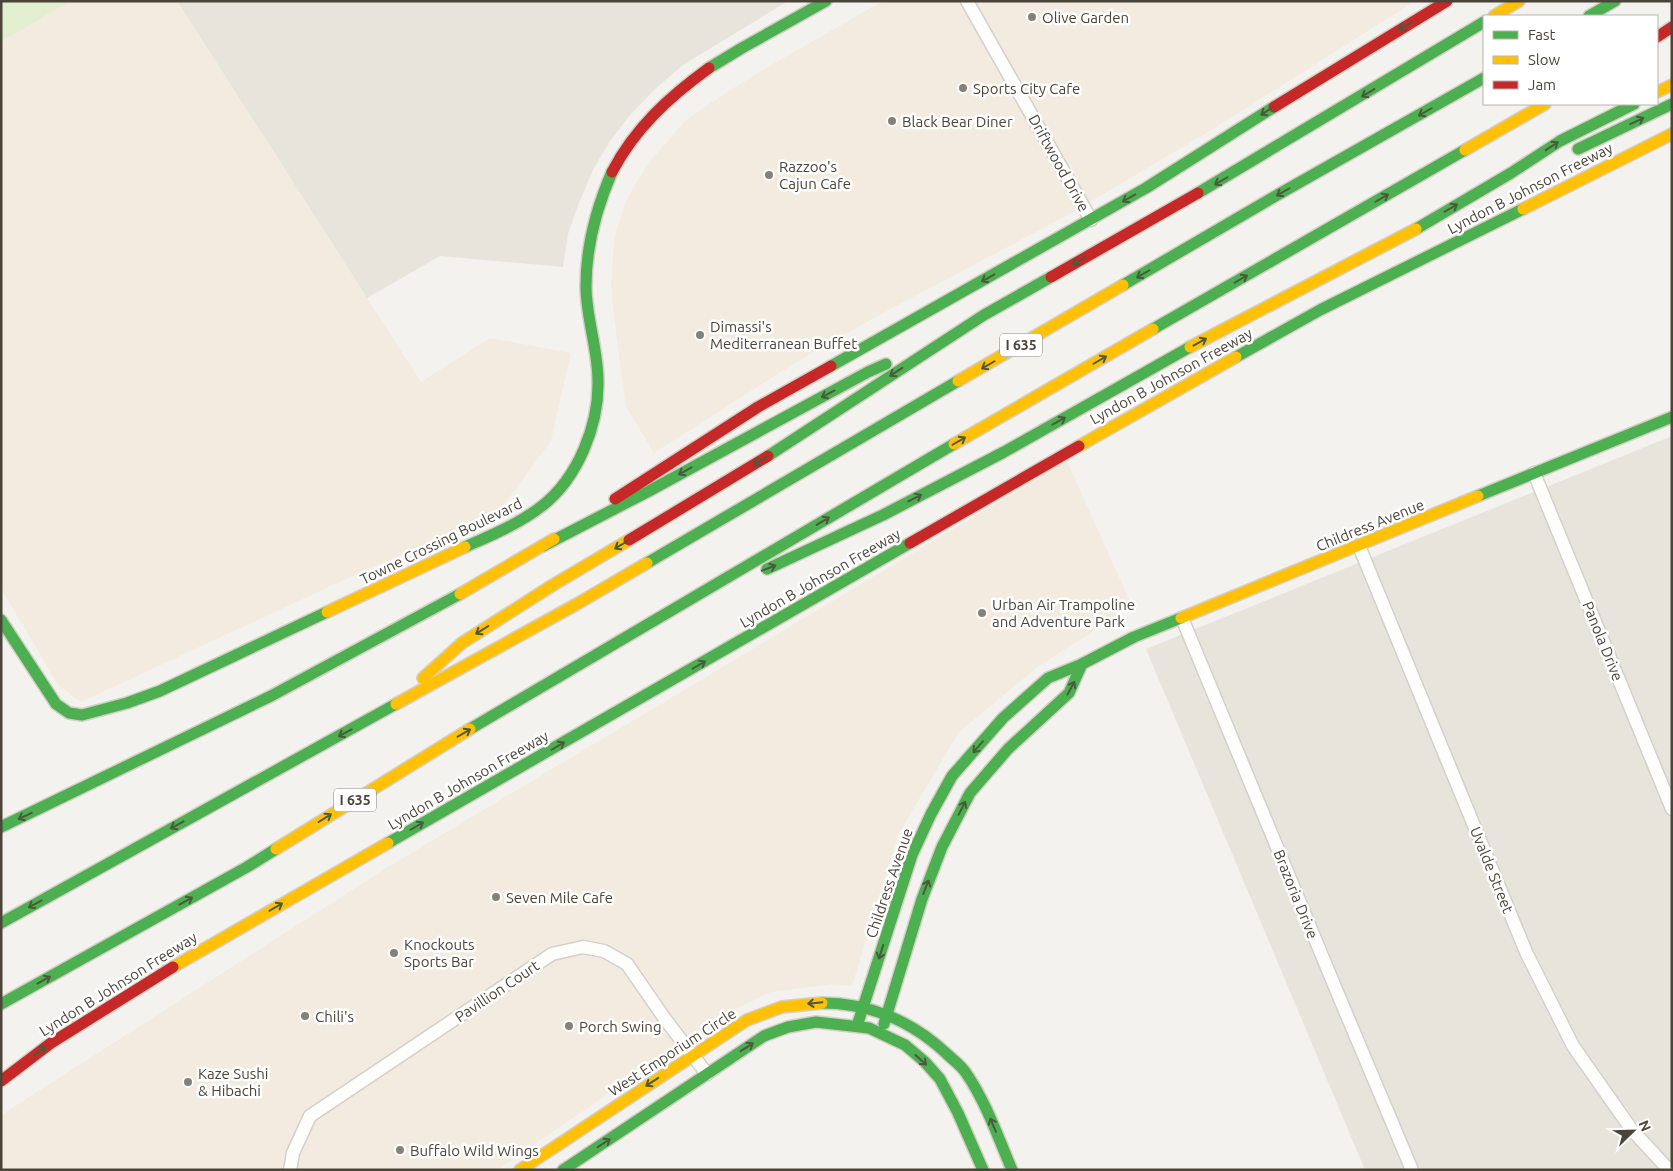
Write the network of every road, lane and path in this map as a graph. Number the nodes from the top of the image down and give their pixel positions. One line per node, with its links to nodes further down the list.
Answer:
1 (826, 1): 29 (main road, Towne Crossing Boulevard)
2 (967, 1): 21 (street, Driftwood Drive)
3 (1447, 1): 21 (main road, one-way to 21)
4 (1519, 1): 6 (main road)
5 (1615, 1): 7 (main road)
6 (1496, 15)
7 (1591, 15)
8 (1483, 23): 22 (main road, one-way to 22)
9 (1672, 27): 10 (main road)
10 (1658, 36)
11 (1483, 79): 31 (main road, I 635, one-way to 31)
12 (1672, 85): 13 (main road)
13 (1658, 92)
14 (1672, 104): 18 (main road, one-way to 14)
15 (1543, 105): 27 (main road, I 635, one-way to 15)
16 (1632, 105): 20 (main road, one-way to 16)
17 (1672, 134): 43 (main road, Lyndon B Johnson Freeway, one-way to 17)
18 (1567, 155)
19 (1548, 161): 20 (main road)
20 (1511, 173): 27 (main road, one-way to 20)
21 (1091, 220): 25 (main road, one-way to 25)
22 (951, 336): 25 (main road, one-way to 25); 31 (main road, one-way to 31)
23 (1672, 417): 24 (main road, Childress Avenue)
24 (1534, 473): 26 (main road, Childress Avenue); 32 (street, Panola Drive)
25 (543, 546): 33 (main road, one-way to 33)
26 (1359, 546): 28 (main road, Childress Avenue); 50 (street, Uvalde Street)
27 (707, 591): 36 (main road, I 635, one-way to 27)
28 (1182, 618): 30 (main road, Childress Avenue); 49 (street, Brazoria Drive)
29 (1, 620)
30 (1082, 664): 34 (main road, Childress Avenue, one-way to 30); 34 (main road, Childress Avenue, one-way to 34)
31 (388, 709): 35 (main road, I 635, one-way to 35)
32 (1672, 809)
33 (1, 827)
34 (930, 845): 37 (main road, Childress Avenue, one-way to 37); 38 (main road, Childress Avenue, one-way to 34)
35 (1, 923)
36 (1, 1004)
37 (864, 1006): 38 (main road, West Emporium Circle); 39 (main road, Childress Avenue); 41 (main road, West Emporium Circle, one-way to 41)
38 (887, 1014): 40 (main road, Childress Avenue); 48 (main road, West Emporium Circle, one-way to 38)
39 (857, 1026): 40 (main road); 42 (main road, one-way to 39)
40 (881, 1033): 47 (main road, one-way to 47)
41 (693, 1055): 42 (street, Pavillion Court); 44 (main road, West Emporium Circle, one-way to 44); 45 (street, Pavillion Court)
42 (707, 1074): 46 (main road, one-way to 42)
43 (1, 1081)
44 (524, 1169)
45 (290, 1170)
46 (563, 1170)
47 (983, 1170)
48 (1012, 1170)
49 (1412, 1170)
50 (1668, 1170)

